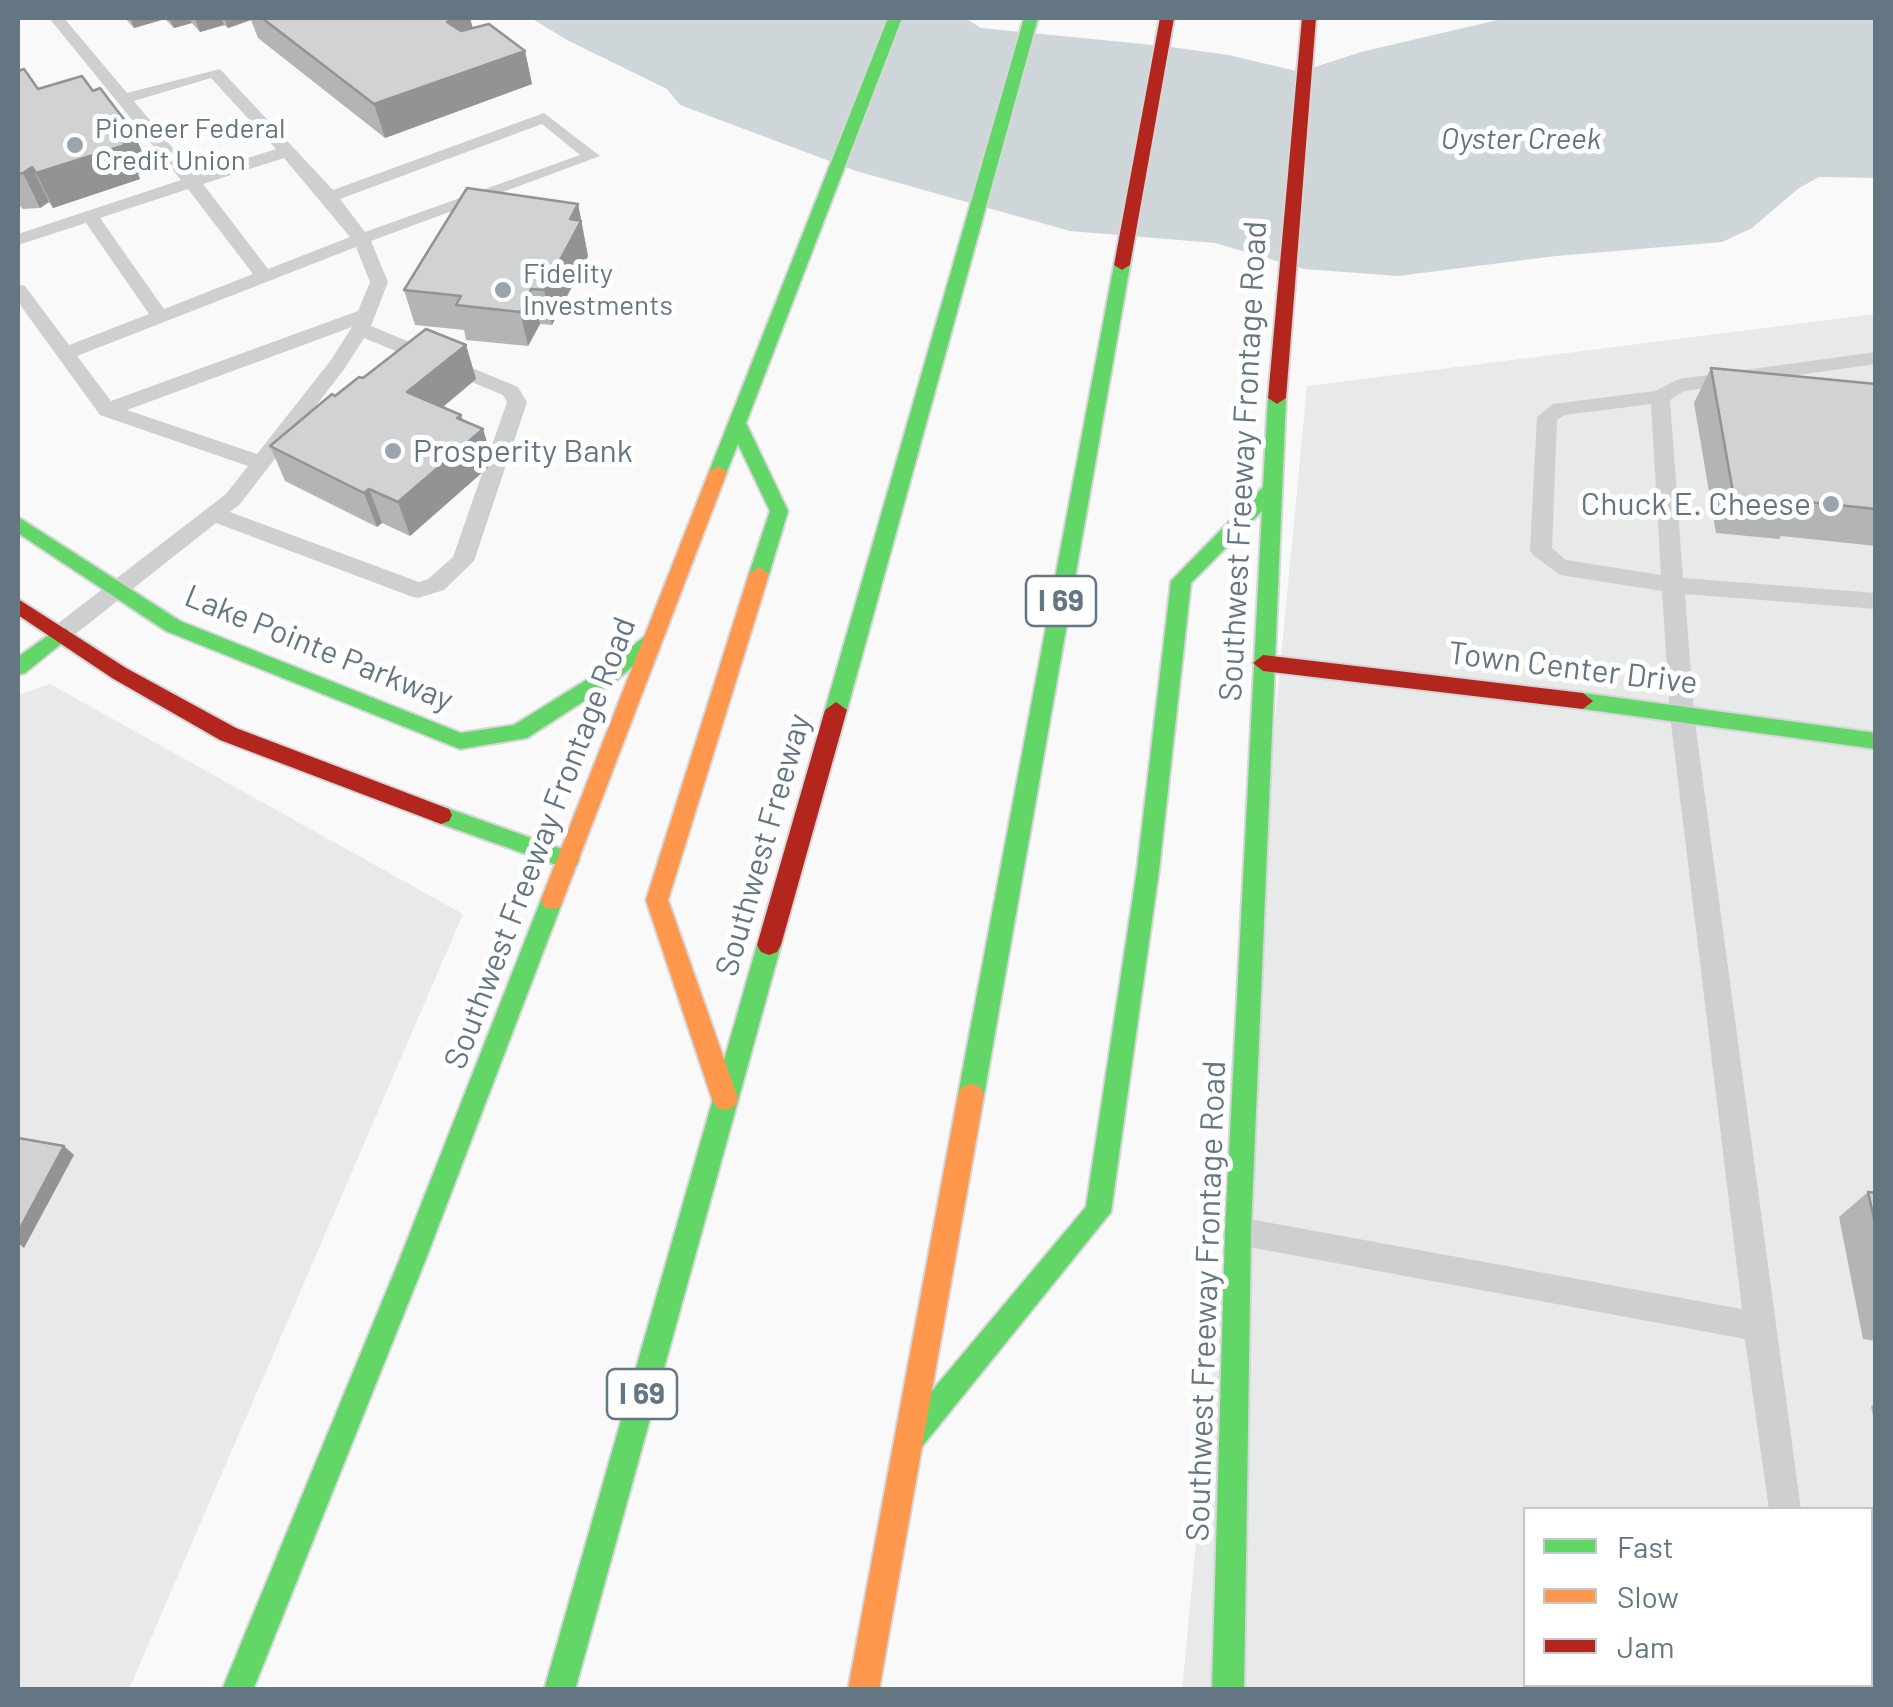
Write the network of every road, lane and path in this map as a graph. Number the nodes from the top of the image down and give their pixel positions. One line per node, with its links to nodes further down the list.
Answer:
1 (56, 18): 6 (lane)
2 (894, 18): 22 (main road, Southwest Freeway Frontage Road)
3 (1031, 18): 38 (main road, Southwest Freeway / I 69)
4 (1167, 18): 41 (main road, I 69)
5 (1309, 18): 24 (main road, Southwest Freeway Frontage Road)
6 (121, 96): 7 (lane); 8 (lane); 9 (lane)
7 (100, 98)
8 (290, 150): 9 (lane); 10 (lane)
9 (192, 182): 11 (lane); 14 (lane)
10 (330, 196): 12 (lane); 12 (lane)
11 (90, 216): 13 (lane); 16 (lane)
12 (361, 239): 14 (lane); 17 (lane)
13 (18, 240)
14 (265, 276): 16 (lane)
15 (18, 290): 18 (lane)
16 (160, 317): 18 (lane)
17 (364, 322): 21 (lane); 23 (lane); 25 (lane)
18 (64, 354): 21 (lane)
19 (1876, 358): 20 (lane)
20 (1660, 398): 27 (lane); 27 (lane)
21 (107, 410): 23 (lane)
22 (738, 425): 32 (main road, Southwest Freeway Frontage Road); 38 (main road)
23 (262, 463): 25 (lane)
24 (1271, 491): 33 (main road, Southwest Freeway Frontage Road); 41 (main road)
25 (216, 515): 28 (lane)
26 (18, 524): 28 (main road, Lake Pointe Parkway)
27 (1674, 585): 29 (lane); 35 (lane)
28 (115, 590): 31 (lane); 32 (main road, Lake Pointe Parkway)
29 (1876, 601)
30 (18, 606): 31 (main road)
31 (60, 634): 34 (main road); 37 (main road)
32 (654, 639): 37 (main road, Southwest Freeway Frontage Road)
33 (1262, 662): 35 (main road, Town Center Drive); 39 (main road, Southwest Freeway Frontage Road)
34 (18, 668)
35 (1682, 715): 36 (main road, Town Center Drive); 40 (lane)
36 (1876, 742)
37 (568, 860): 43 (main road, Southwest Freeway Frontage Road)
38 (725, 1099): 44 (main road, Southwest Freeway / I 69)
39 (1238, 1231): 40 (lane); 46 (main road, Southwest Freeway Frontage Road)
40 (1759, 1327): 42 (lane)
41 (908, 1441): 45 (main road, I 69)
42 (1785, 1507)
43 (237, 1690)
44 (559, 1690)
45 (863, 1690)
46 (1228, 1690)

